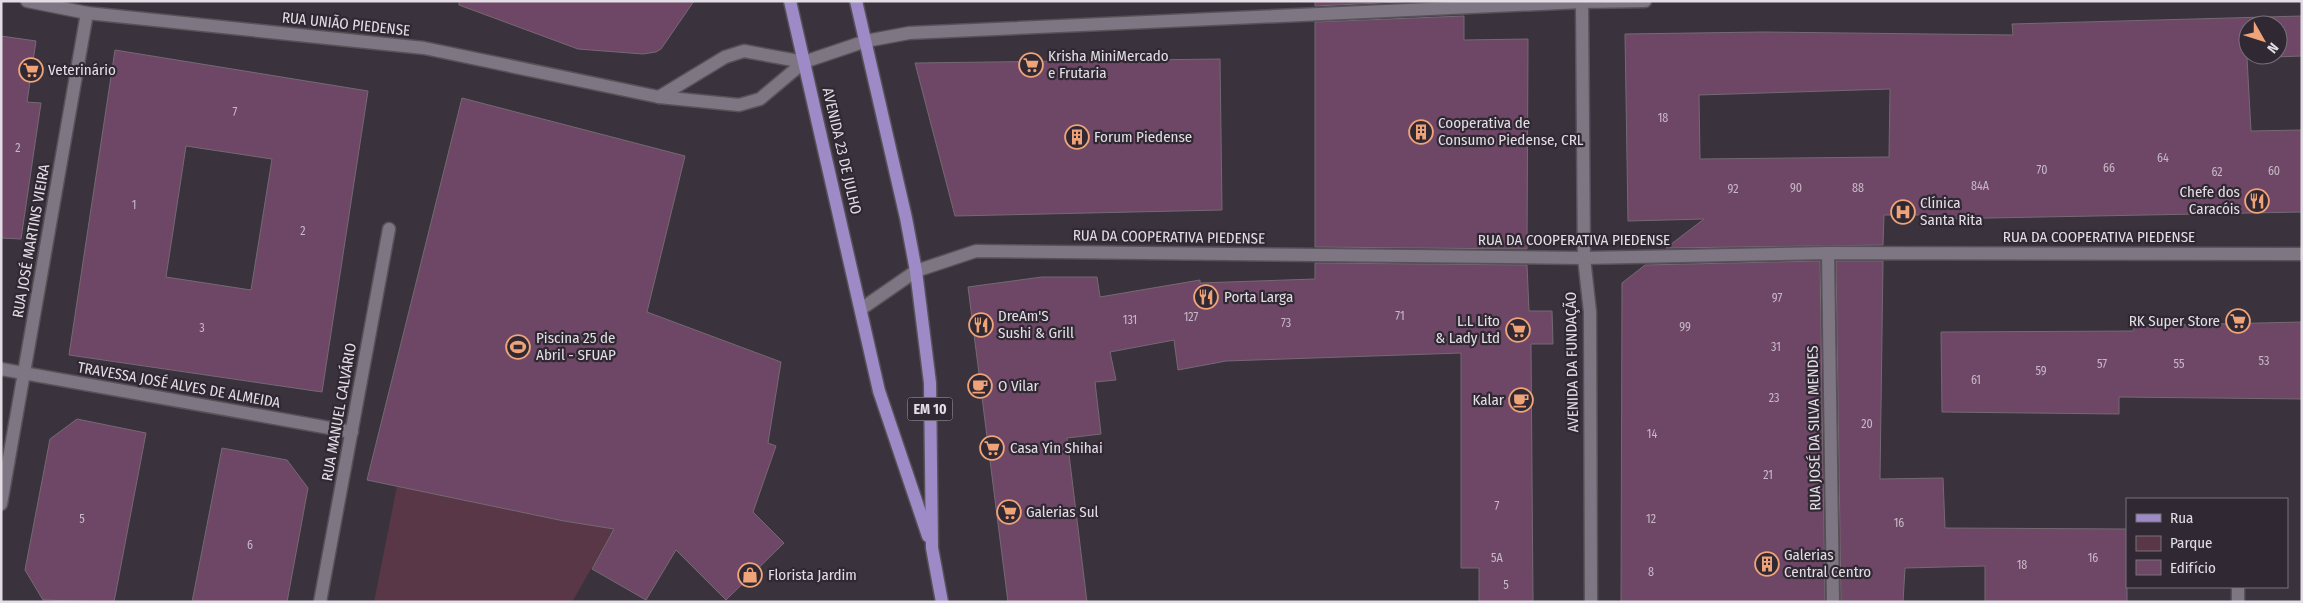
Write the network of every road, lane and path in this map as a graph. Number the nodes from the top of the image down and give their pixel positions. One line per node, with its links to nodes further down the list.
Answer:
1 (27, 1): 6 (street, RUA UNIÃO PIEDENSE)
2 (790, 1): 8 (main road, AVENIDA 23 DE JULHO / EM 10)
3 (856, 1): 7 (main road, EM 10)
4 (1646, 1): 5 (street)
5 (1582, 2): 7 (street); 13 (street, AVENIDA DA FUNDAÇÃO)
6 (87, 13): 9 (street, RUA UNIÃO PIEDENSE); 17 (street, RUA JOSÉ MARTINS VIEIRA)
7 (866, 41): 8 (street); 14 (main road, EM 10)
8 (804, 62): 9 (street); 9 (street, RUA UNIÃO PIEDENSE); 15 (main road, AVENIDA 23 DE JULHO / EM 10)
9 (659, 97)
10 (389, 229): 18 (street, RUA MANUEL CALVÁRIO)
11 (1828, 253): 12 (street, RUA DA COOPERATIVA PIEDENSE); 13 (street, RUA DA COOPERATIVA PIEDENSE); 25 (street, RUA JOSÉ DA SILVA MENDES)
12 (2302, 254)
13 (1584, 258): 14 (street, RUA DA COOPERATIVA PIEDENSE); 24 (street, AVENIDA DA FUNDAÇÃO)
14 (916, 271): 15 (street, RUA DA COOPERATIVA PIEDENSE); 20 (main road, EM 10)
15 (861, 309): 20 (main road, EM 10)
16 (1, 369): 17 (street, TRAVESSA JOSÉ ALVES DE ALMEIDA)
17 (24, 374): 18 (street, TRAVESSA JOSÉ ALVES DE ALMEIDA); 19 (street, RUA JOSÉ MARTINS VIEIRA)
18 (352, 432): 22 (street, RUA MANUEL CALVÁRIO)
19 (1, 504)
20 (932, 548): 23 (main road, EM 10)
21 (2238, 588): 26 (street)
22 (320, 602)
23 (942, 602)
24 (1591, 602)
25 (1833, 602)
26 (2238, 602)

